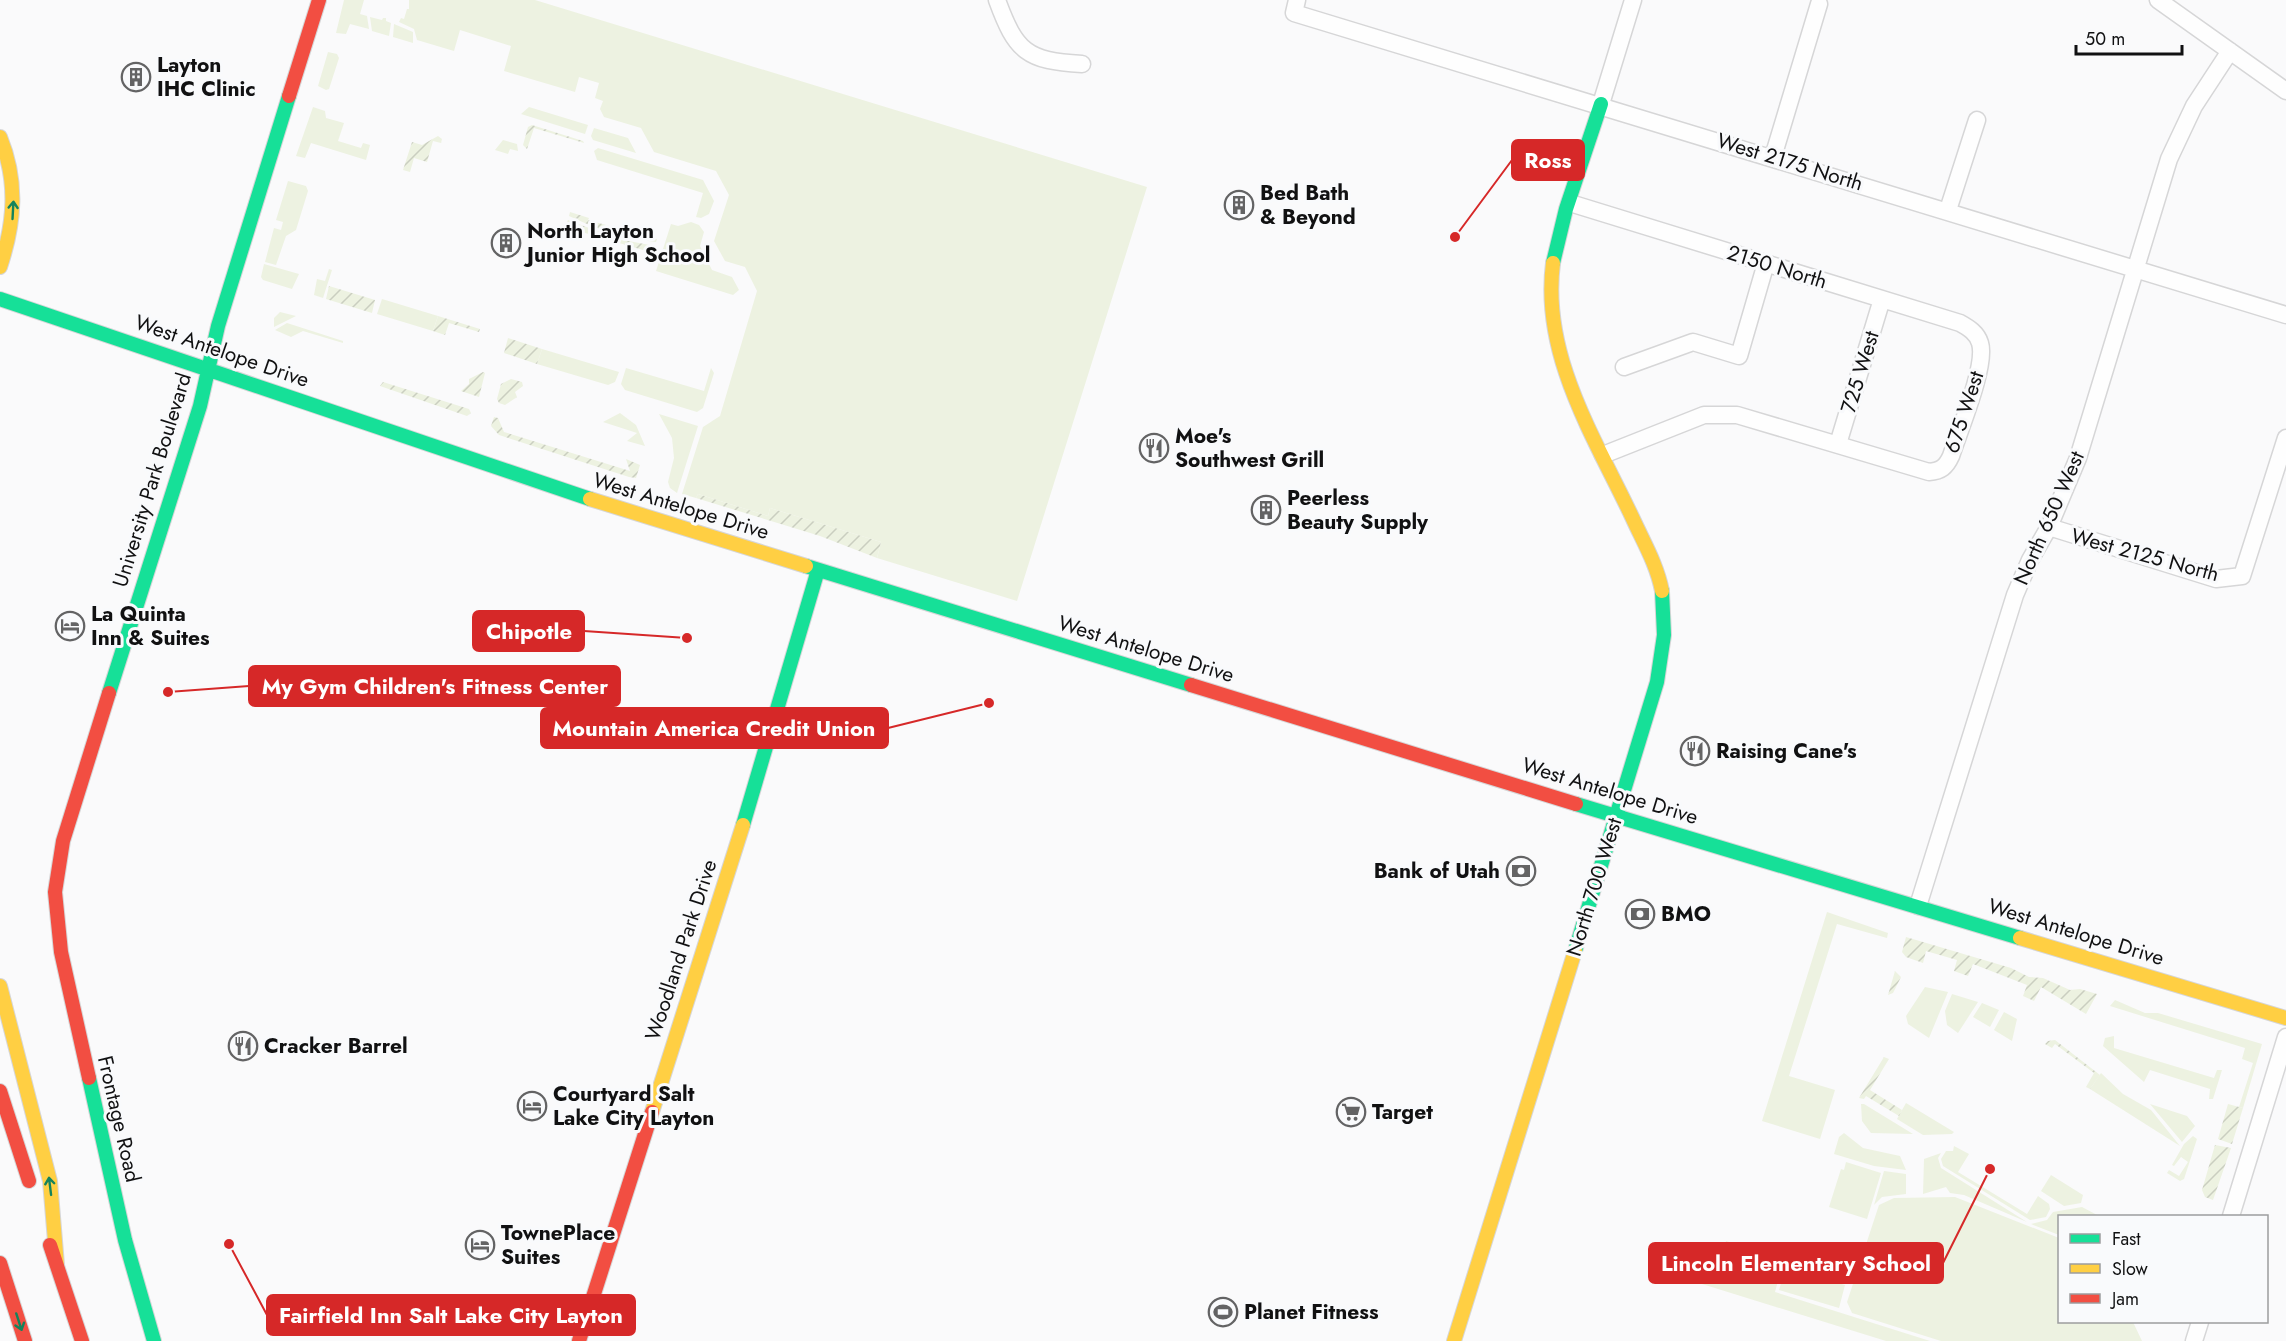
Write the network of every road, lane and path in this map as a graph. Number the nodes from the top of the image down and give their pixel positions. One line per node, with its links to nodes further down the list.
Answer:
1 (319, 0): 23 (main road, University Park Boulevard)
2 (997, 0): 8 (street)
3 (1633, 0): 10 (street)
4 (2158, 0): 7 (street)
5 (1819, 3): 13 (street)
6 (1296, 6): 10 (street, West 2175 North)
7 (2230, 51): 9 (street); 18 (street, North 650 West)
8 (1082, 64)
9 (2286, 91)
10 (1601, 104): 13 (street, West 2175 North); 14 (main road, North 700 West)
11 (1977, 120): 15 (street)
12 (0, 137): 17 (main road, one-way to 12)
13 (1773, 157): 15 (street, West 2175 North)
14 (1570, 203): 16 (street, 2150 North); 27 (main road, North 700 West)
15 (1948, 210): 18 (street, West 2175 North)
16 (1766, 264): 20 (street, 2150 North); 24 (street)
17 (0, 267)
18 (2134, 268): 21 (street, West 2175 North); 28 (street, North 650 West)
19 (0, 299): 23 (main road, West Antelope Drive)
20 (1882, 299): 22 (street, 2150 North); 26 (street, 725 West)
21 (2286, 315)
22 (1979, 340): 26 (street, 675 West)
23 (208, 367): 29 (main road, West Antelope Drive); 31 (main road, University Park Boulevard)
24 (1624, 367)
25 (2286, 438): 28 (street, West 2125 North)
26 (1838, 444): 27 (street)
27 (1604, 455): 30 (main road, North 700 West)
28 (2049, 527): 32 (street, North 650 West)
29 (818, 570): 30 (main road, West Antelope Drive); 44 (main road, Woodland Park Drive)
30 (1617, 815): 32 (main road, West Antelope Drive); 45 (main road, North 700 West)
31 (55, 904): 43 (main road, Frontage Road)
32 (1918, 906): 34 (main road, West Antelope Drive)
33 (0, 986): 39 (main road, one-way to 33)
34 (2286, 1018)
35 (2286, 1037): 37 (street)
36 (0, 1090): 39 (main road)
37 (2231, 1215)
38 (0, 1263): 41 (main road, one-way to 41)
39 (57, 1265): 42 (main road)
40 (2200, 1323): 46 (street)
41 (25, 1341)
42 (82, 1341)
43 (154, 1341)
44 (579, 1341)
45 (1454, 1341)
46 (2194, 1341)

